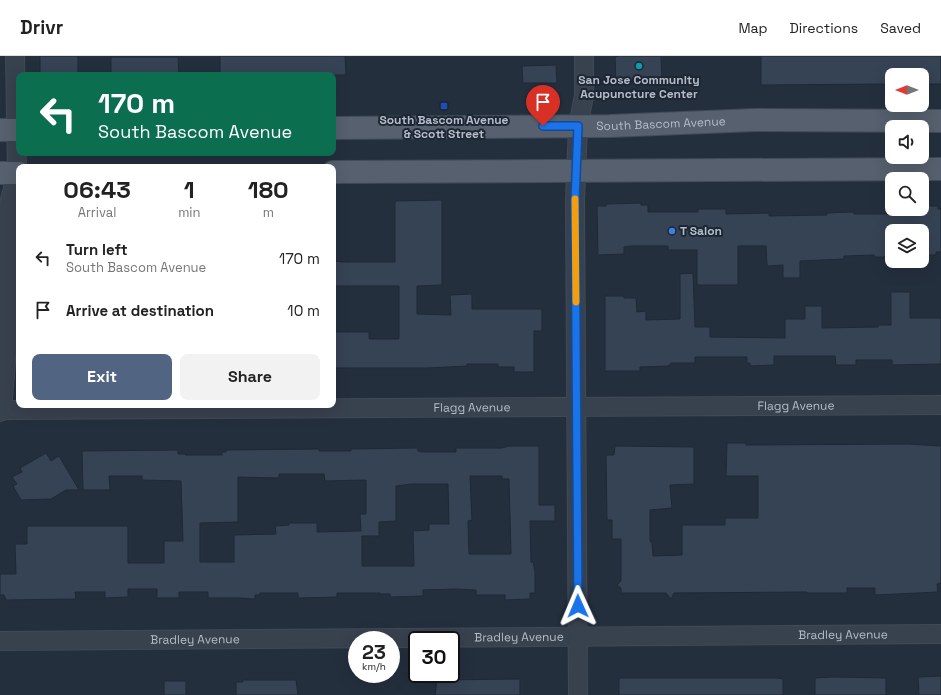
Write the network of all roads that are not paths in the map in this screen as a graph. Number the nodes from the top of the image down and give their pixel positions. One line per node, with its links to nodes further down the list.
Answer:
1 (15, 56): 6 (street)
2 (584, 56): 4 (street)
3 (941, 121): 4 (main road, South Bascom Avenue)
4 (578, 126): 5 (main road, South Bascom Avenue); 8 (street)
5 (336, 128)
6 (12, 130): 10 (street)
7 (941, 169): 8 (main road)
8 (577, 171): 9 (main road); 12 (street)
9 (336, 172)
10 (12, 173): 13 (street)
11 (941, 405): 12 (street, Flagg Avenue)
12 (576, 407): 13 (street, Flagg Avenue); 15 (street)
13 (1, 411)
14 (941, 634): 15 (street, Bradley Avenue)
15 (578, 637): 16 (street, Bradley Avenue); 17 (street)
16 (0, 641)
17 (578, 695)

